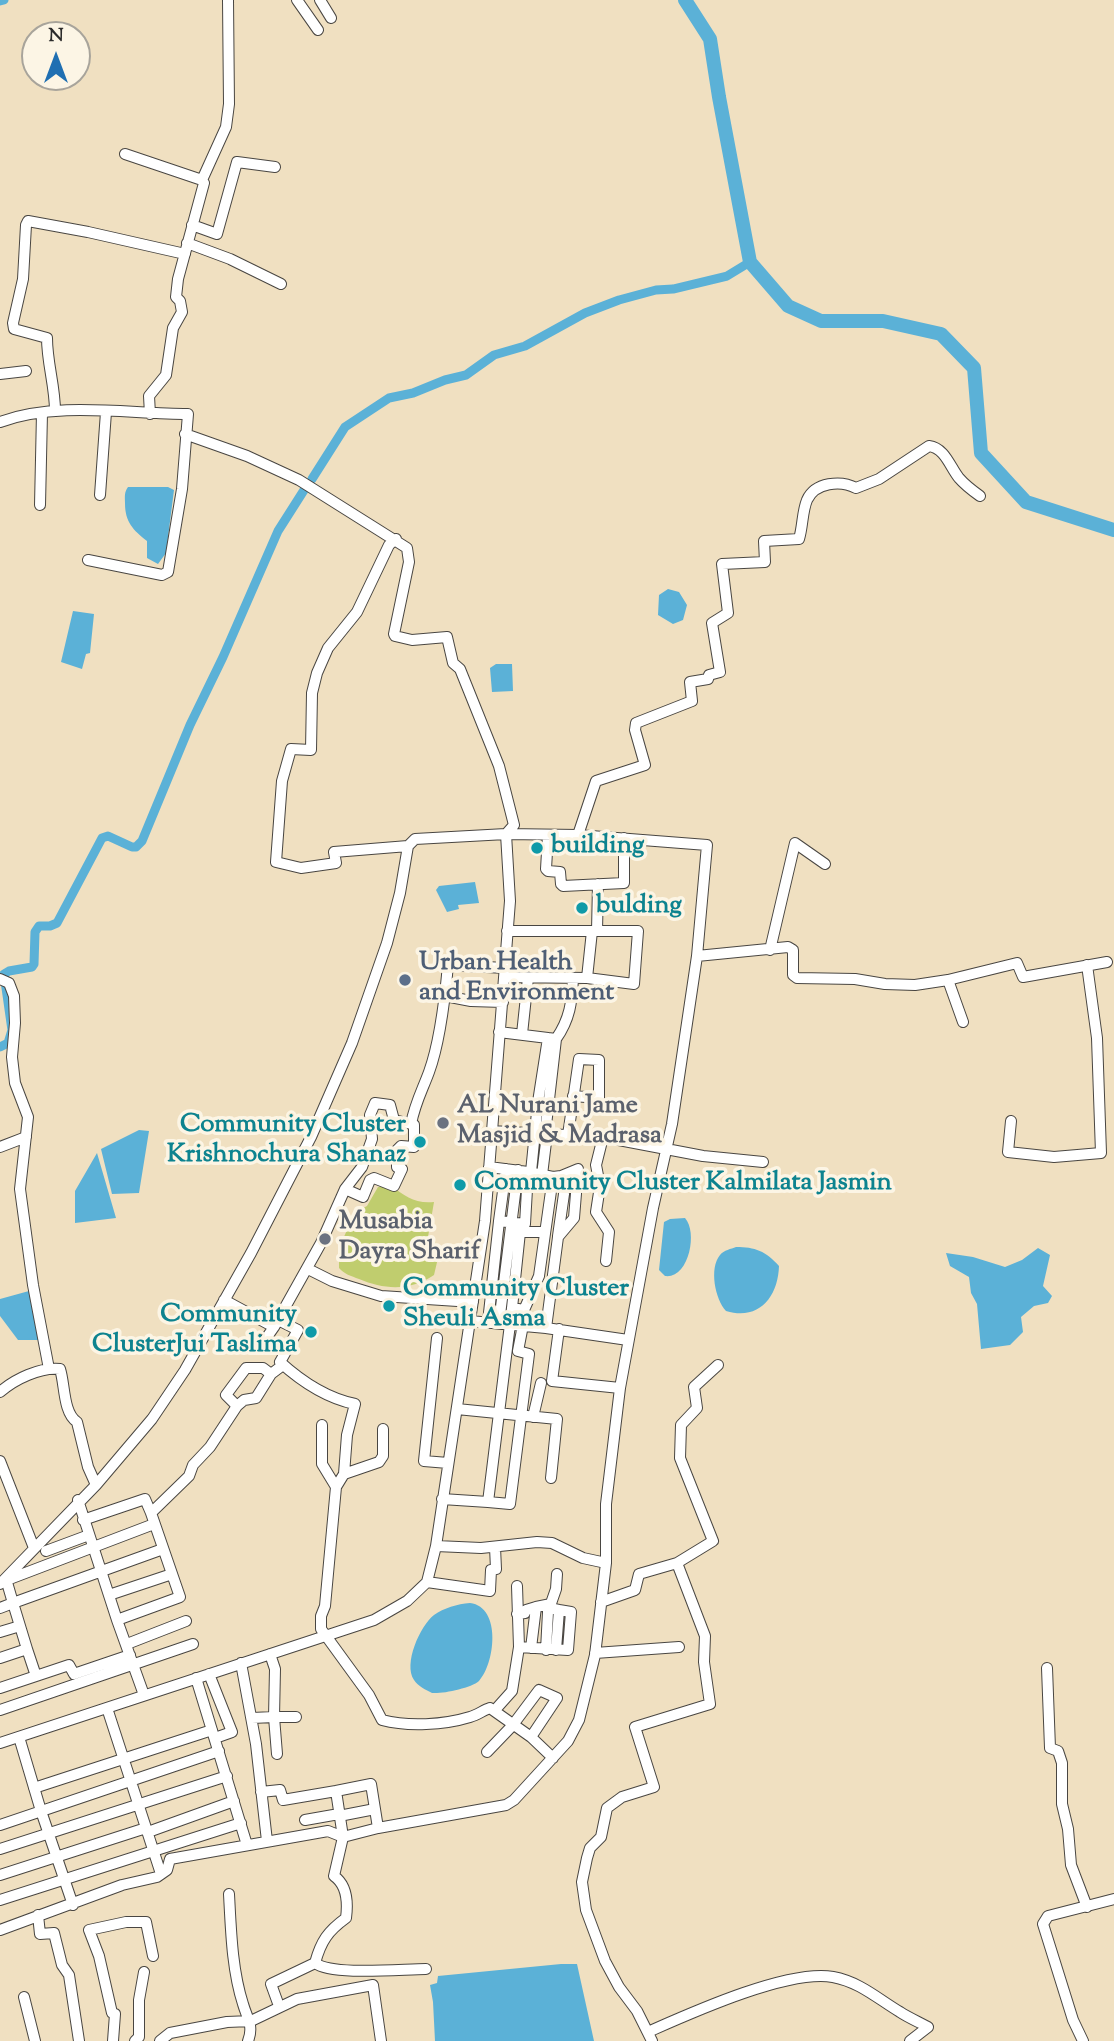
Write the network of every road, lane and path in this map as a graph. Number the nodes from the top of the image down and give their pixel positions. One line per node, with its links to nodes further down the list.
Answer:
1 (228, 0): 8 (street)
2 (297, 0): 5 (street)
3 (320, 0): 4 (street)
4 (331, 18)
5 (318, 30)
6 (125, 153): 8 (street)
7 (275, 167): 9 (street)
8 (202, 180): 9 (street)
9 (192, 225): 10 (street)
10 (187, 243): 11 (street); 12 (street)
11 (184, 254): 15 (street); 18 (street)
12 (281, 284)
13 (26, 371): 14 (street)
14 (0, 374)
15 (55, 411): 16 (street); 17 (street)
16 (106, 412): 18 (street); 21 (street)
17 (42, 413): 19 (street); 23 (street)
18 (150, 414): 20 (street)
19 (0, 422)
20 (185, 434): 24 (street); 25 (street)
21 (100, 495)
22 (981, 496): 28 (street)
23 (40, 505)
24 (396, 540): 26 (street); 30 (street)
25 (88, 560)
26 (506, 834): 27 (street); 30 (street); 33 (street)
27 (548, 835): 28 (street); 32 (street)
28 (578, 835): 29 (street)
29 (624, 838): 32 (street); 36 (street)
30 (408, 846): 75 (street)
31 (825, 864): 35 (street)
32 (598, 884): 34 (street)
33 (507, 931): 34 (street); 39 (street)
34 (595, 931): 42 (street); 42 (street)
35 (770, 950): 36 (street); 44 (street)
36 (697, 956): 60 (street)
37 (1107, 962): 38 (street)
38 (1087, 965): 44 (street); 52 (street)
39 (505, 973): 40 (street); 45 (street); 46 (street)
40 (528, 978): 41 (street); 49 (street)
41 (573, 978): 42 (street); 50 (street)
42 (587, 978)
43 (0, 979): 57 (street)
44 (948, 980): 47 (street)
45 (445, 996): 46 (street); 53 (street)
46 (503, 1002): 48 (street)
47 (963, 1022)
48 (499, 1032): 49 (street); 54 (street)
49 (522, 1034): 50 (street)
50 (552, 1038): 55 (street)
51 (573, 1096): 51 (street); 56 (street)
52 (1011, 1121)
53 (411, 1124): 67 (street); 67 (street)
54 (491, 1131): 55 (street); 62 (street)
55 (542, 1134): 56 (street); 64 (street); 65 (street)
56 (568, 1135): 58 (street)
57 (26, 1137): 59 (street); 89 (street)
58 (603, 1137): 60 (street); 73 (street)
59 (0, 1147)
60 (667, 1149): 61 (street); 85 (street)
61 (763, 1161)
62 (489, 1167): 63 (street); 76 (street)
63 (506, 1169): 64 (street); 69 (street)
64 (526, 1172): 65 (street); 70 (street)
65 (542, 1175): 66 (street)
66 (553, 1177): 71 (street); 72 (street)
67 (345, 1189): 74 (street)
68 (564, 1194): 72 (street)
69 (499, 1221): 70 (street); 79 (street)
70 (517, 1228): 71 (street); 77 (street); 79 (street)
71 (545, 1232): 77 (street)
72 (558, 1237): 82 (street)
73 (606, 1261)
74 (308, 1269): 76 (street); 80 (street)
75 (224, 1300): 80 (street); 104 (street)
76 (474, 1302): 78 (street)
77 (512, 1308): 79 (street)
78 (470, 1321): 79 (street); 95 (street)
79 (499, 1323): 81 (street); 96 (street)
80 (276, 1324): 86 (street); 87 (street)
81 (523, 1325): 82 (street); 97 (street)
82 (546, 1328): 83 (street)
83 (559, 1329): 85 (street); 92 (street)
84 (437, 1338): 101 (street)
85 (628, 1340): 92 (street)
86 (260, 1347)
87 (283, 1365): 90 (street); 102 (street)
88 (718, 1366): 120 (street)
89 (49, 1369): 93 (street); 104 (street)
90 (271, 1374): 94 (street); 94 (street)
91 (541, 1383): 97 (street)
92 (620, 1388): 119 (street)
93 (0, 1392)
94 (237, 1406): 109 (street)
95 (457, 1409): 96 (street); 101 (street)
96 (498, 1415): 97 (street); 108 (street)
97 (528, 1417): 103 (street); 108 (street)
98 (322, 1424): 105 (street)
99 (383, 1429): 102 (street)
100 (0, 1461): 116 (street)
101 (448, 1463): 106 (street)
102 (344, 1474): 105 (street)
103 (551, 1478)
104 (96, 1485): 107 (street)
105 (336, 1487): 138 (street)
106 (442, 1499): 108 (street); 113 (street)
107 (78, 1500): 110 (street); 116 (street)
108 (488, 1503)
109 (151, 1513): 110 (street); 111 (street)
110 (83, 1520): 112 (street)
111 (154, 1524): 114 (street); 117 (street)
112 (89, 1535): 114 (street); 118 (street)
113 (436, 1546): 115 (street); 125 (street)
114 (93, 1547): 121 (street); 124 (street)
115 (495, 1547): 119 (street); 125 (street)
116 (34, 1548): 124 (street)
117 (163, 1549): 121 (street); 122 (street)
118 (46, 1551)
119 (606, 1563): 128 (street)
120 (677, 1563): 128 (street); 213 (street)
121 (102, 1572): 127 (street); 129 (street)
122 (172, 1574): 127 (street); 134 (street)
123 (557, 1574): 131 (street)
124 (3, 1581): 129 (street)
125 (427, 1582): 138 (street)
126 (517, 1586): 133 (street)
127 (109, 1595): 134 (street)
128 (601, 1602): 146 (street)
129 (13, 1603): 132 (street); 136 (street)
130 (536, 1607): 131 (street); 133 (street); 143 (street)
131 (553, 1607): 145 (street); 145 (street)
132 (0, 1608)
133 (517, 1615): 141 (street)
134 (117, 1619): 139 (street)
135 (187, 1621): 139 (street)
136 (20, 1626): 137 (street); 144 (street)
137 (0, 1632)
138 (325, 1636): 147 (street); 160 (street)
139 (127, 1644): 148 (street)
140 (193, 1644): 151 (street)
141 (519, 1647): 143 (street); 160 (street)
142 (679, 1647): 146 (street)
143 (531, 1648): 145 (street)
144 (27, 1649): 149 (street); 154 (street)
145 (551, 1650)
146 (595, 1653): 173 (street)
147 (270, 1654): 150 (street); 161 (street)
148 (130, 1655): 151 (street); 154 (street)
149 (0, 1658)
150 (242, 1663): 153 (street); 163 (street)
151 (134, 1666): 157 (street); 159 (street)
152 (1047, 1668): 203 (street)
153 (209, 1674): 155 (street); 165 (street)
154 (36, 1676): 156 (street)
155 (196, 1678): 157 (street); 165 (street)
156 (0, 1688)
157 (144, 1695): 158 (street)
158 (107, 1708): 166 (street); 172 (street)
159 (0, 1710)
160 (495, 1710): 164 (street)
161 (274, 1717): 162 (street); 163 (street); 171 (street)
162 (296, 1717)
163 (252, 1718): 178 (street)
164 (512, 1726): 167 (street); 167 (street); 170 (street)
165 (214, 1734): 169 (street); 172 (street)
166 (19, 1737): 168 (street); 176 (street)
167 (530, 1738): 173 (street)
168 (0, 1743)
169 (219, 1751): 174 (street); 175 (street)
170 (487, 1752)
171 (277, 1754)
172 (124, 1757): 175 (street); 176 (street)
173 (552, 1758): 187 (street)
174 (227, 1776): 179 (street); 180 (street)
175 (131, 1781): 180 (street); 182 (street)
176 (34, 1788): 182 (street)
177 (335, 1791): 178 (street); 181 (street); 183 (street)
178 (261, 1792): 191 (street)
179 (234, 1801): 185 (street); 188 (street)
180 (139, 1804): 188 (street); 189 (street)
181 (375, 1809): 183 (street); 187 (street)
182 (41, 1811): 186 (street); 189 (street)
183 (339, 1815): 184 (street); 190 (street)
184 (304, 1820)
185 (241, 1824): 192 (street); 194 (street)
186 (0, 1825)
187 (378, 1828): 190 (street)
188 (147, 1830): 194 (street); 195 (street)
189 (48, 1834): 193 (street); 195 (street)
190 (343, 1837): 191 (street); 207 (street)
191 (267, 1841): 192 (street)
192 (247, 1845): 196 (street)
193 (0, 1849)
194 (154, 1851): 196 (street); 198 (street)
195 (57, 1857): 197 (street); 198 (street)
196 (161, 1874): 202 (street)
197 (0, 1875)
198 (64, 1880): 201 (street); 202 (street)
199 (229, 1894): 212 (street)
200 (1114, 1899): 203 (street)
201 (0, 1900)
202 (73, 1905): 204 (street)
203 (1087, 1907): 222 (street)
204 (38, 1915): 205 (street); 215 (street)
205 (0, 1930)
206 (153, 1956): 216 (street)
207 (315, 1963): 208 (street); 211 (street)
208 (426, 1969)
209 (144, 1972): 217 (street)
210 (24, 1997): 214 (street)
211 (279, 2006): 212 (street); 220 (street)
212 (251, 2021): 218 (street); 219 (street)
213 (650, 2036): 221 (street)
214 (35, 2041)
215 (79, 2041)
216 (113, 2041)
217 (135, 2041)
218 (160, 2041)
219 (248, 2041)
220 (381, 2041)
221 (910, 2041)
222 (1083, 2041)

